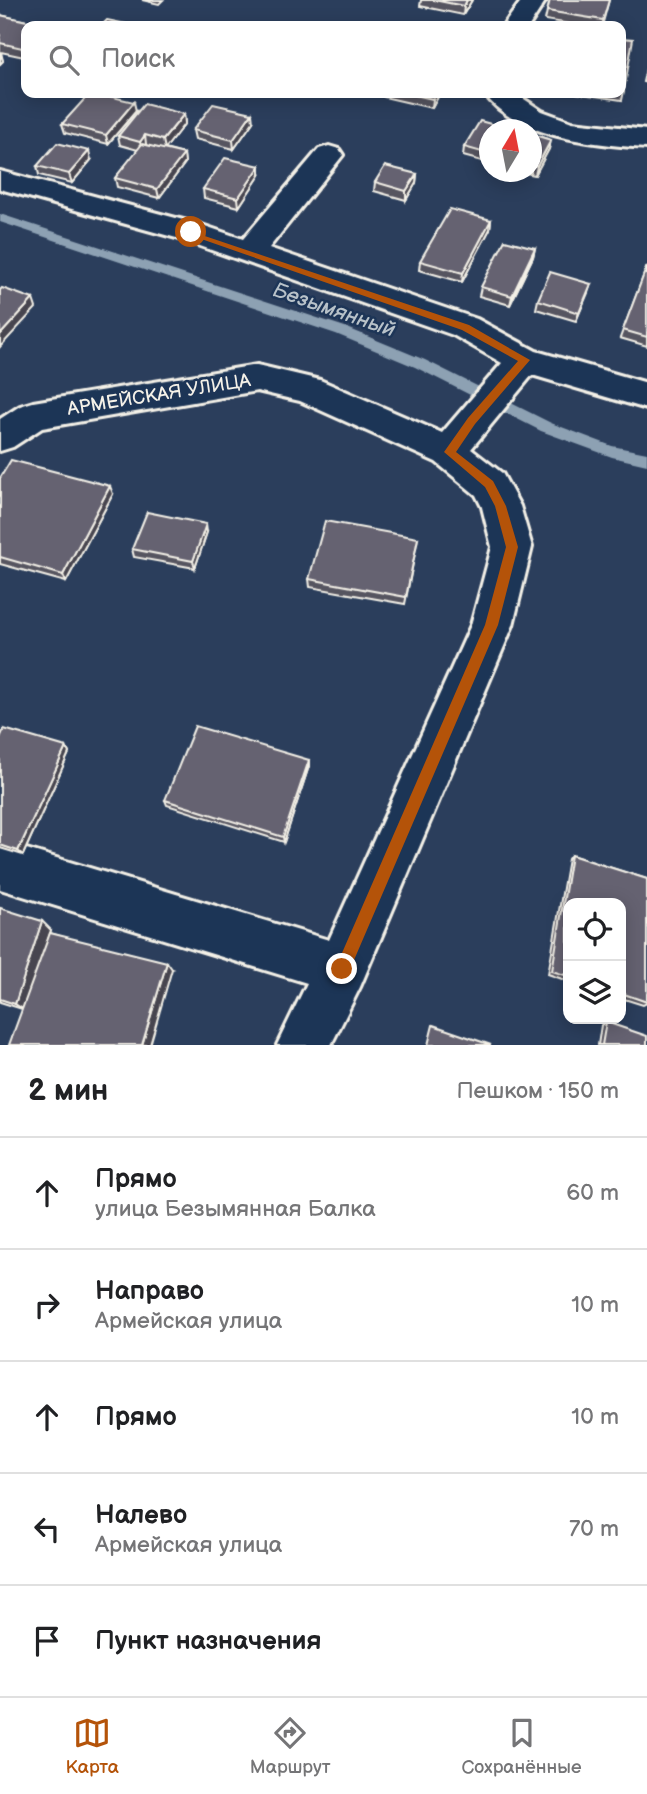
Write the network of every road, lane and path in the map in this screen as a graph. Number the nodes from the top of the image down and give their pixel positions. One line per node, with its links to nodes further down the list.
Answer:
1 (534, 0): 2 (street)
2 (519, 21)
3 (504, 98): 4 (street)
4 (647, 139)
5 (329, 155): 7 (street)
6 (0, 180): 7 (street)
7 (250, 252): 8 (street)
8 (525, 360): 9 (street); 11 (street)
9 (647, 396)
10 (0, 437): 11 (street, АРМЕЙСКАЯ УЛИЦА)
11 (460, 437): 13 (street, АРМЕЙСКАЯ УЛИЦА)
12 (0, 865): 13 (street)
13 (342, 969): 14 (street, АРМЕЙСКАЯ УЛИЦА)
14 (303, 1045)

